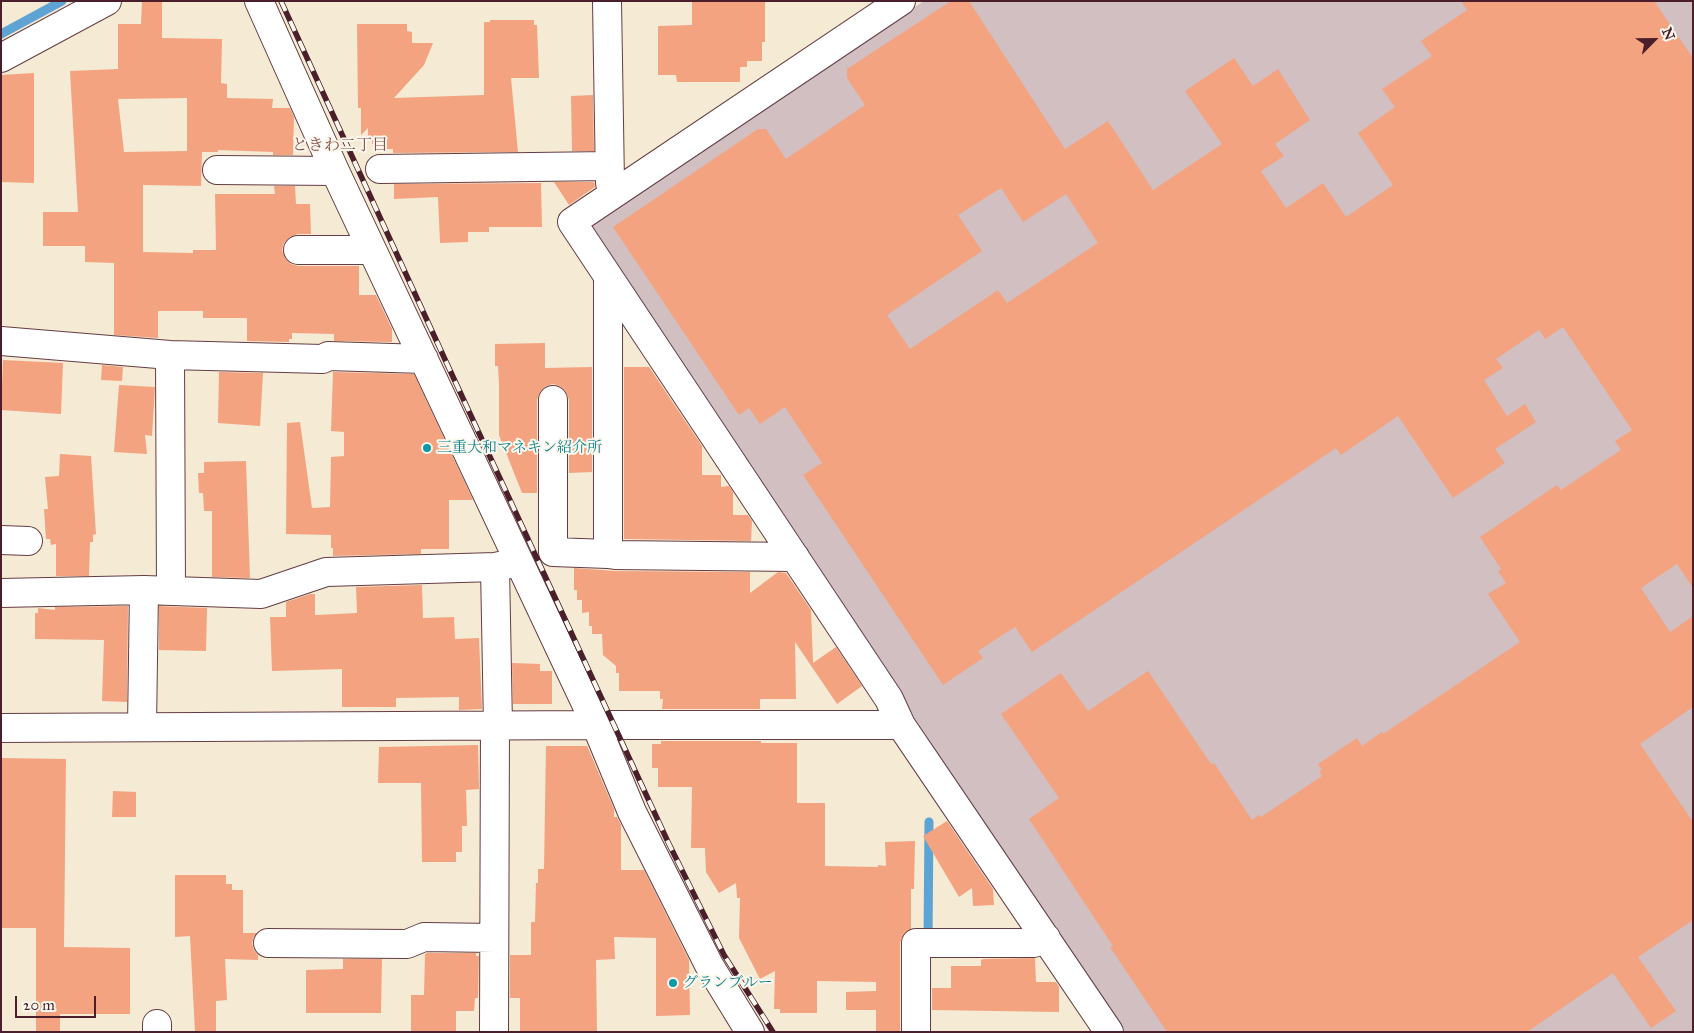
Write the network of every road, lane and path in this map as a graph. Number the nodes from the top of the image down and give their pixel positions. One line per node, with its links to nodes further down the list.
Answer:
1 (106, 1): 5 (street)
2 (259, 1): 9 (street)
3 (606, 1): 6 (street)
4 (901, 1): 10 (street)
5 (1, 58)
6 (609, 166): 7 (street); 10 (street)
7 (380, 169)
8 (217, 170): 9 (street)
9 (335, 171): 12 (street)
10 (611, 194): 13 (street)
11 (298, 250): 12 (street)
12 (372, 250): 16 (street)
13 (608, 276): 18 (street); 19 (street)
14 (1, 341): 15 (street)
15 (170, 355): 16 (street); 22 (street)
16 (424, 359): 20 (street)
17 (553, 400): 18 (street)
18 (608, 554): 19 (street)
19 (795, 557): 25 (street)
20 (507, 564): 22 (street); 24 (street); 26 (street)
21 (144, 590): 22 (street); 23 (street); 27 (street)
22 (171, 591)
23 (1, 594)
24 (596, 725): 25 (street); 26 (street); 33 (street)
25 (901, 725): 30 (street)
26 (496, 726): 27 (street); 29 (street)
27 (142, 727): 28 (street)
28 (1, 728)
29 (494, 938): 31 (street); 32 (street)
30 (1046, 938): 34 (street); 35 (street)
31 (268, 943)
32 (494, 1032)
33 (750, 1032)
34 (916, 1032)
35 (1109, 1032)

